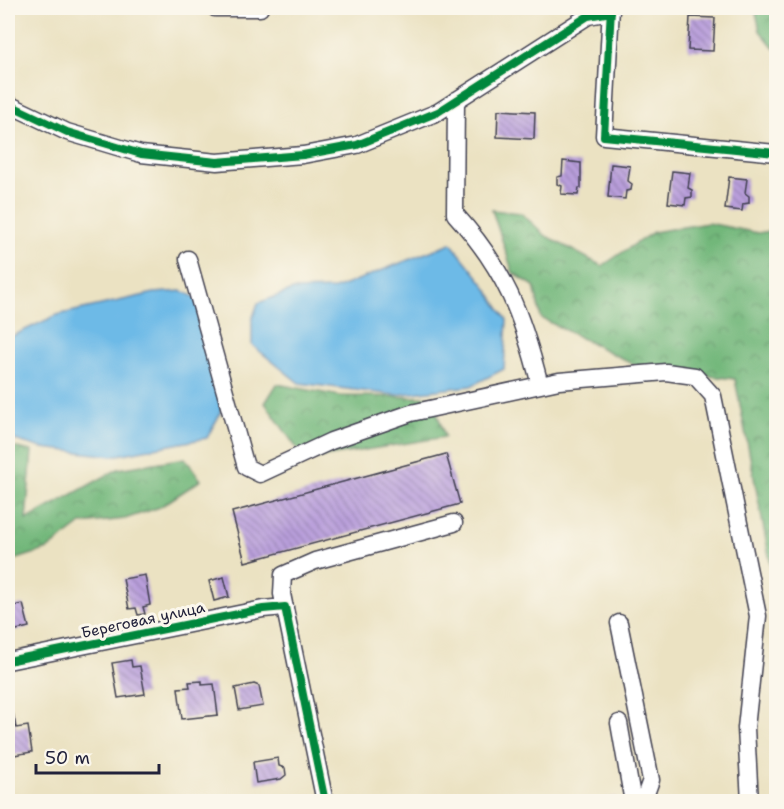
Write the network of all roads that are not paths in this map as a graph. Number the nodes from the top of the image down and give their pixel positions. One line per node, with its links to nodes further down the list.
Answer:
1 (215, 8): 2 (street)
2 (260, 8)
3 (611, 10): 4 (street); 6 (street)
4 (456, 100): 5 (street); 8 (street)
5 (8, 104)
6 (777, 153)
7 (188, 260): 8 (street)
8 (540, 385): 17 (street)
9 (454, 523): 10 (street)
10 (285, 607): 12 (street, Береговая улица); 14 (street)
11 (619, 623): 16 (street)
12 (8, 662)
13 (619, 723): 15 (street)
14 (325, 801)
15 (633, 801)
16 (643, 801)
17 (750, 801)

